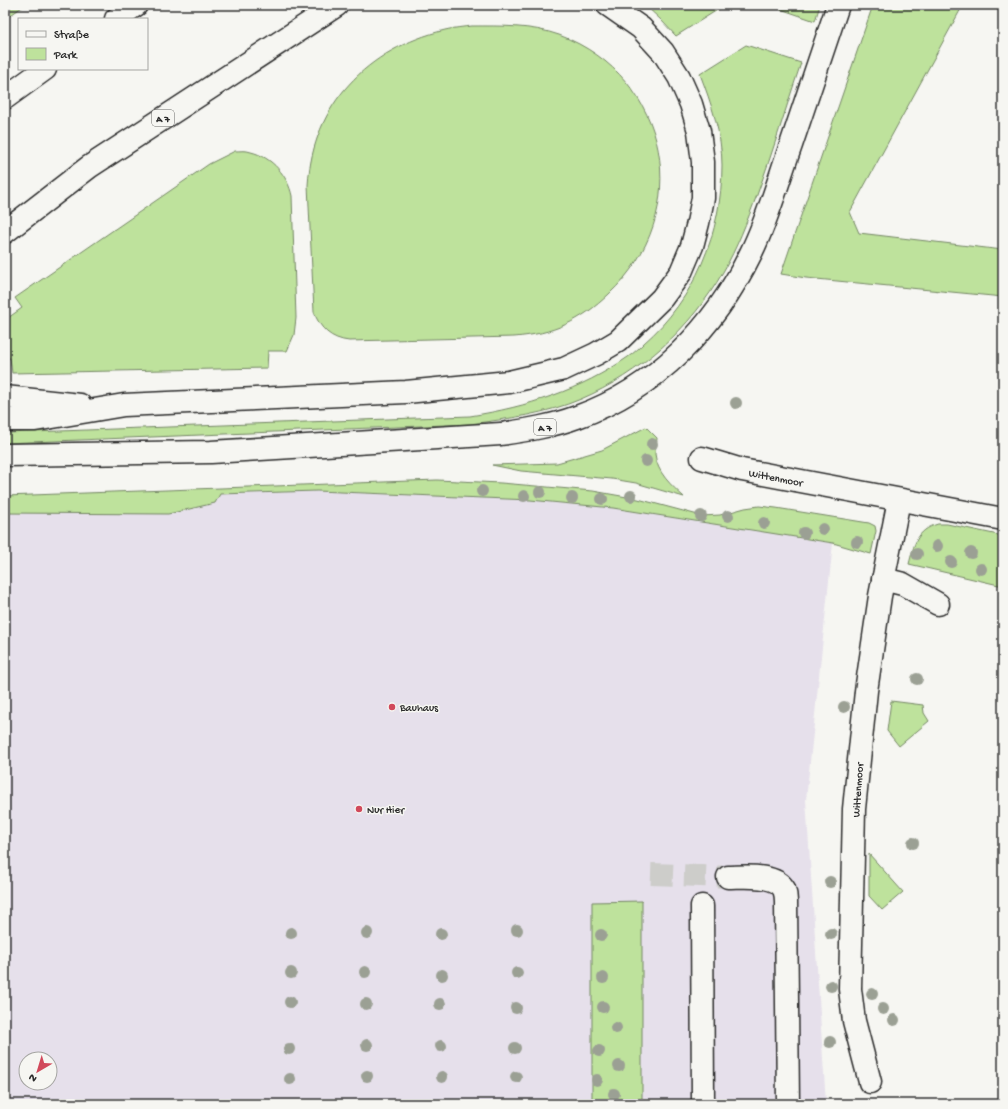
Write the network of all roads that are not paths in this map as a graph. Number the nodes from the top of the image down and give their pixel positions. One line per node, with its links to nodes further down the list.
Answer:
1 (136, 5): 6 (main road)
2 (351, 5): 5 (main road)
3 (608, 5): 11 (main road)
4 (838, 5): 13 (main road, A 7)
5 (332, 8): 9 (main road, A 7)
6 (117, 18)
7 (45, 70): 8 (main road)
8 (5, 98)
9 (5, 232)
10 (5, 397): 11 (main road)
11 (108, 408): 12 (main road)
12 (5, 420)
13 (5, 455)
14 (702, 458): 15 (main road, Wittenmoor)
15 (899, 500): 16 (main road, Wittenmoor); 17 (main road, Wittenmoor)
16 (1003, 519)
17 (883, 579): 18 (main road); 21 (main road, Wittenmoor)
18 (938, 604)
19 (728, 877): 23 (main road)
20 (702, 906): 22 (main road)
21 (870, 1082)
22 (703, 1104)
23 (788, 1104)

